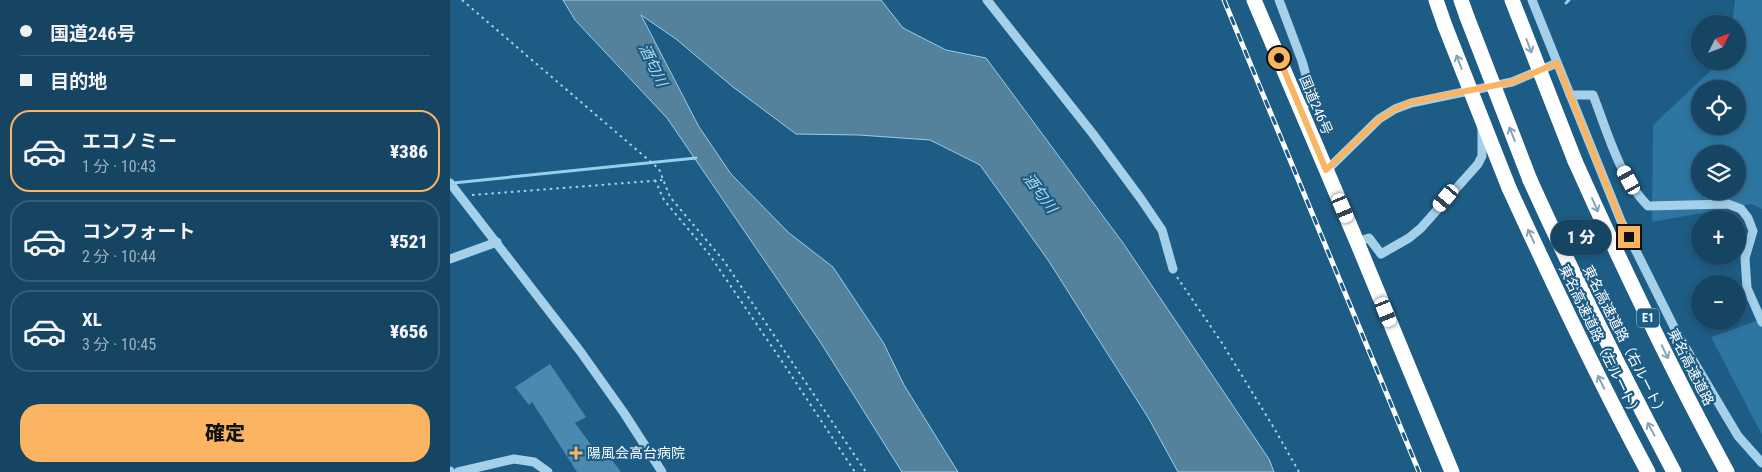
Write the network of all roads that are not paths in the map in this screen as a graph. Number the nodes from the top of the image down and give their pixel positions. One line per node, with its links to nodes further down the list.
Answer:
1 (987, 0): 17 (street)
2 (1254, 0): 11 (highway, 国道246号)
3 (1279, 0): 11 (street)
4 (1436, 0): 24 (highway, 東名高速道路（左ルート）, one-way to 4, bridge)
5 (1461, 0): 25 (highway, 東名高速道路（右ルート）, one-way to 5, bridge)
6 (1512, 0): 26 (highway, 東名高速道路 / E1, one-way to 26, bridge)
7 (1532, 0): 8 (street)
8 (1557, 63): 9 (street); 10 (street)
9 (1482, 88): 12 (street); 15 (street)
10 (1570, 95): 18 (street); 19 (street)
11 (1299, 107): 12 (highway, 国道246号)
12 (1326, 170): 15 (highway, 国道246号)
13 (450, 183): 14 (street)
14 (496, 242): 16 (street); 22 (street)
15 (1357, 242): 23 (highway, 国道246号)
16 (450, 259)
17 (1173, 269)
18 (1762, 322)
19 (1762, 463)
20 (458, 472): 21 (street)
21 (548, 472)
22 (662, 472)
23 (1452, 472)
24 (1648, 472)
25 (1674, 472)
26 (1727, 472)

